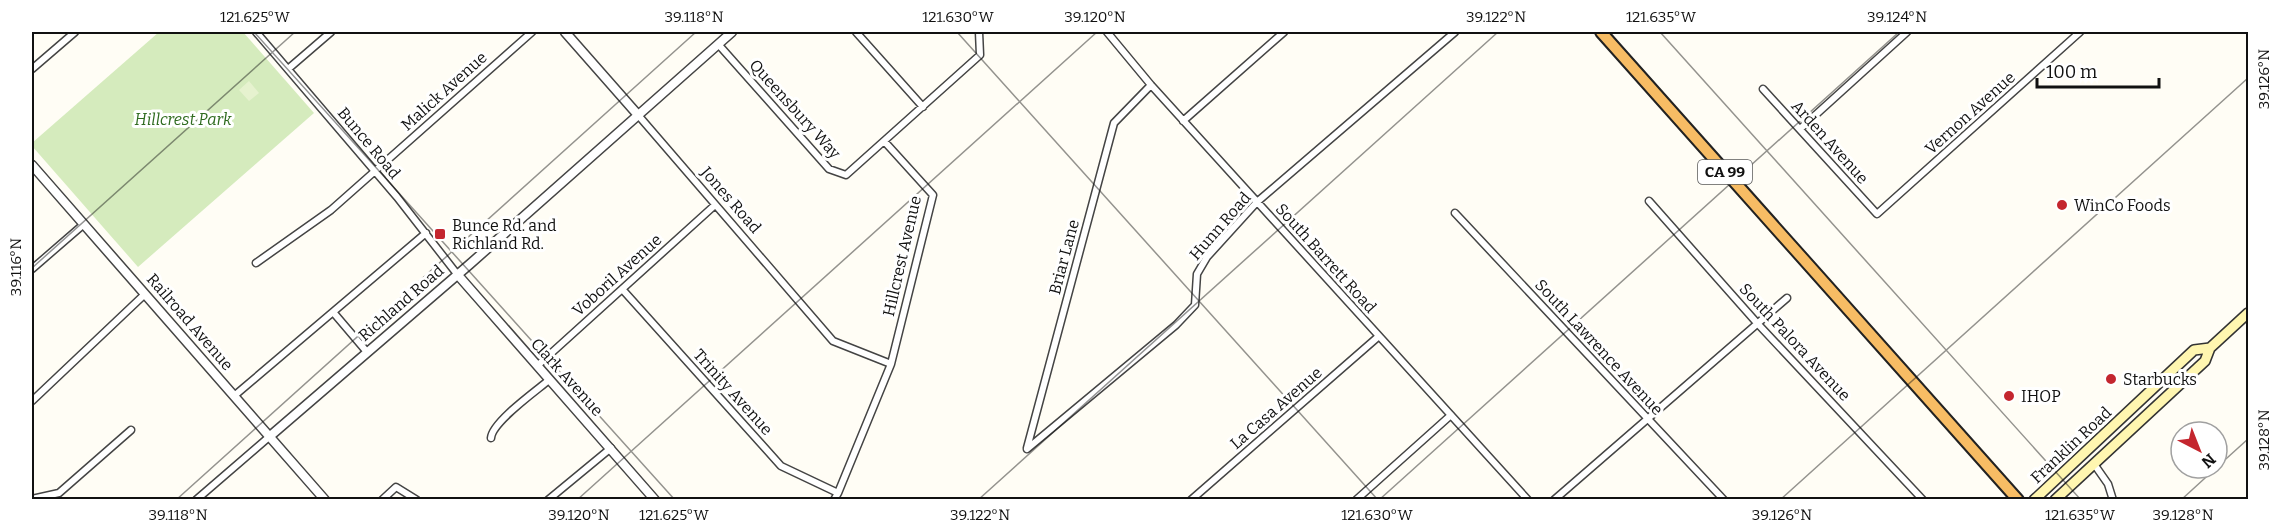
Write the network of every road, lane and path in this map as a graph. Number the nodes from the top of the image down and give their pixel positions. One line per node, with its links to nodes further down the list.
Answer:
1 (75, 32): 16 (street)
2 (256, 32): 17 (street, Bunce Road)
3 (330, 32): 17 (street)
4 (532, 32): 26 (street, Malick Avenue)
5 (565, 32): 21 (street, Jones Road)
6 (732, 32): 15 (street, Richland Road)
7 (856, 32): 20 (street)
8 (979, 32): 20 (street)
9 (1107, 32): 18 (street, South Barrett Road)
10 (1284, 32): 22 (street)
11 (1455, 32): 28 (street, Hunn Road)
12 (1601, 32): 74 (highway, CA 99)
13 (1907, 32): 23 (street)
14 (2080, 32): 31 (street, Vernon Avenue)
15 (718, 44): 21 (street, Richland Road); 24 (street, Queensbury Way)
16 (32, 69)
17 (288, 69): 26 (street, Bunce Road)
18 (1151, 85): 22 (street, South Barrett Road); 57 (street, Briar Lane)
19 (1763, 89): 23 (street, Arden Avenue)
20 (923, 107): 24 (street)
21 (638, 115): 29 (street, Jones Road); 36 (street, Richland Road)
22 (1184, 121): 28 (street, South Barrett Road)
23 (1800, 129): 31 (street, Arden Avenue)
24 (884, 141): 46 (street, Hillcrest Avenue)
25 (32, 165): 32 (street, Railroad Avenue)
26 (375, 171): 33 (street, Bunce Road); 34 (street, Malick Avenue)
27 (1649, 201): 42 (street, South Palora Avenue)
28 (1257, 202): 43 (street, South Barrett Road); 57 (street, Hunn Road)
29 (716, 205): 37 (street, Voboril Avenue); 46 (street, Jones Road)
30 (1455, 213): 52 (street, South Lawrence Avenue)
31 (1877, 214)
32 (84, 224): 35 (street); 38 (street, Railroad Avenue)
33 (426, 233): 36 (street, Bunce Road); 40 (street)
34 (256, 263)
35 (32, 269)
36 (458, 274): 45 (street, Richland Road); 47 (street, Clark Avenue)
37 (622, 289): 47 (street, Voboril Avenue); 59 (street, Trinity Avenue)
38 (145, 294): 49 (street, Railroad Avenue); 50 (street)
39 (1786, 298): 42 (street)
40 (333, 312): 45 (street); 49 (street)
41 (2248, 313): 44 (main road, Franklin Road)
42 (1757, 323): 52 (street); 73 (street, South Palora Avenue)
43 (1379, 336): 51 (street, South Barrett Road); 68 (street, La Casa Avenue)
44 (2210, 348): 58 (main road, Franklin Road); 75 (main road, Franklin Road)
45 (367, 352): 54 (street, Richland Road)
46 (891, 364): 59 (street, Hillcrest Avenue)
47 (537, 366): 48 (street, Clark Avenue)
48 (549, 380): 55 (street); 56 (street, Clark Avenue)
49 (234, 396): 54 (street, Railroad Avenue)
50 (32, 401)
51 (1451, 415): 69 (street); 70 (street, South Barrett Road)
52 (1648, 418): 71 (street); 72 (street, South Lawrence Avenue)
53 (131, 430): 60 (street)
54 (270, 436): 61 (street, Richland Road); 62 (street, Railroad Avenue)
55 (491, 438)
56 (610, 448): 65 (street); 66 (street, Clark Avenue)
57 (1027, 449)
58 (2094, 464): 76 (main road, Franklin Road); 77 (street)
59 (838, 493): 67 (street, Hillcrest Avenue)
60 (32, 499)
61 (196, 500)
62 (325, 500)
63 (382, 500): 64 (street)
64 (417, 500)
65 (548, 500)
66 (655, 500)
67 (834, 500)
68 (1191, 500)
69 (1356, 500)
70 (1528, 500)
71 (1554, 500)
72 (1724, 500)
73 (1923, 500)
74 (2018, 500)
75 (2034, 500)
76 (2055, 500)
77 (2113, 500)

